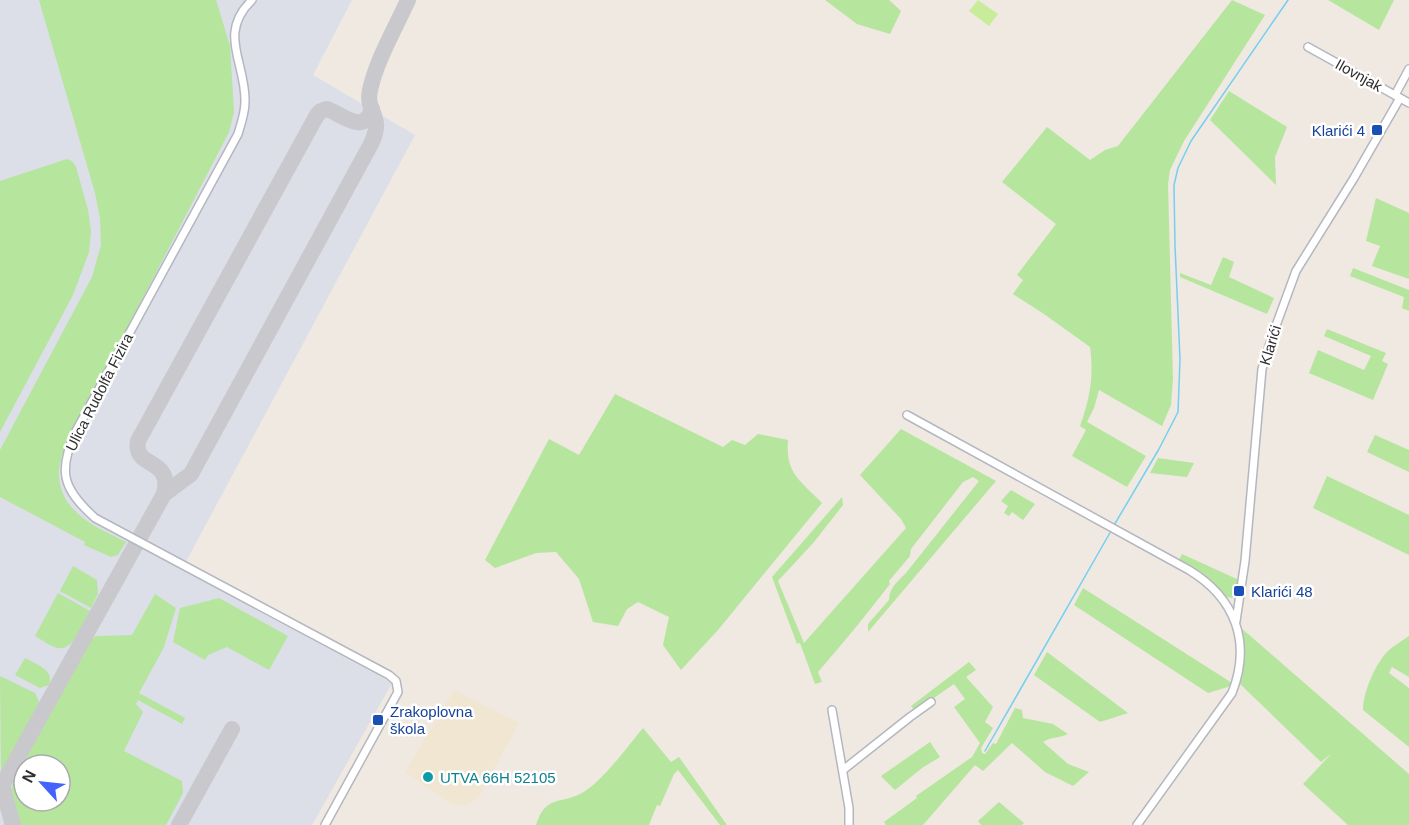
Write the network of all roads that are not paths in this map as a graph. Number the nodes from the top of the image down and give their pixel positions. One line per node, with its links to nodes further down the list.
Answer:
1 (252, 0): 11 (street, Ulica Rudolfa Fizira)
2 (1308, 47): 4 (street, Ilovnjak)
3 (1409, 69): 4 (street, Klarići)
4 (1397, 97): 5 (street, Ilovnjak); 7 (street, Klarići)
5 (1409, 104)
6 (907, 415): 7 (street)
7 (1236, 621): 13 (street)
8 (931, 702): 10 (street)
9 (832, 710): 10 (street)
10 (843, 770): 12 (street)
11 (325, 825)
12 (849, 825)
13 (1137, 825)

